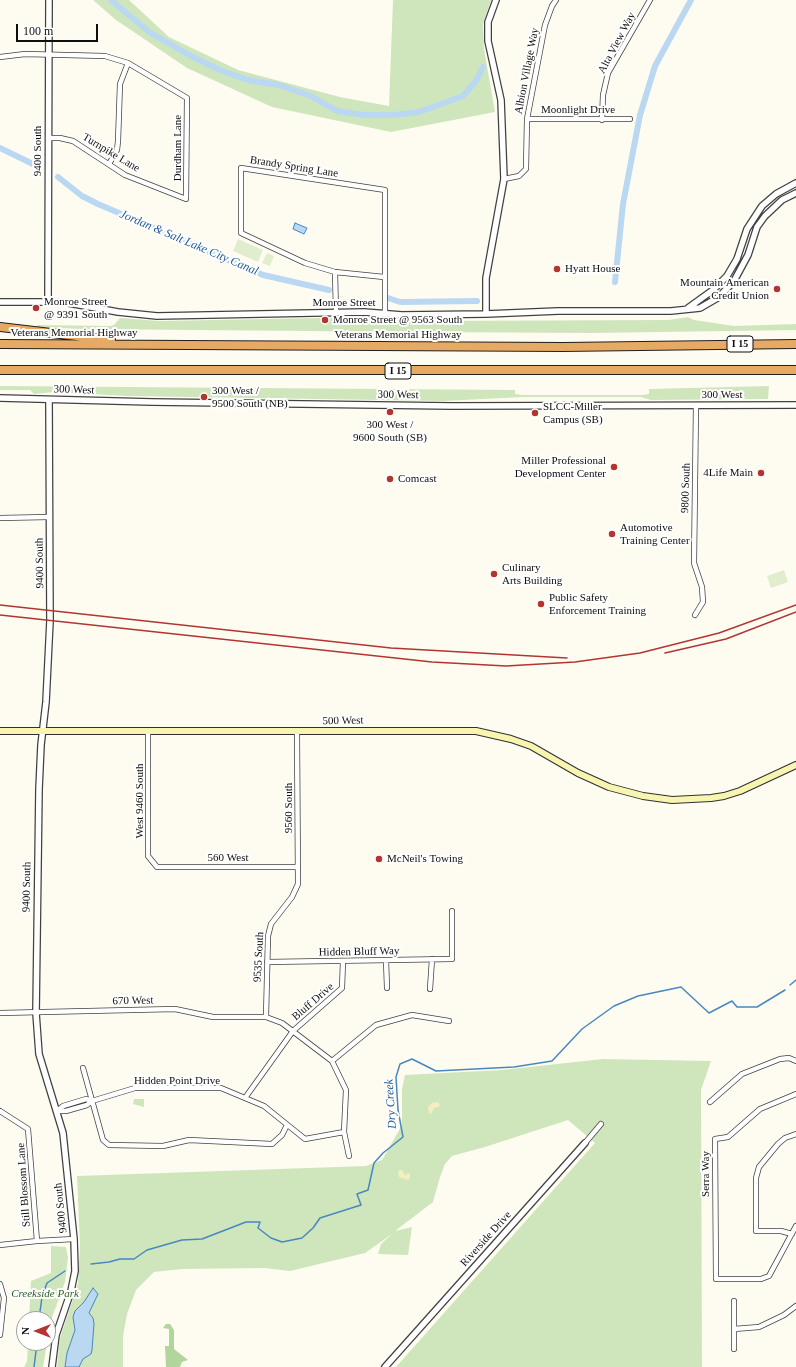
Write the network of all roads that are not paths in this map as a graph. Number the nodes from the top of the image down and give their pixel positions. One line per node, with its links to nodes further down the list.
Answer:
1 (49, 0): 5 (street, 9400 South)
2 (496, 0): 13 (street)
3 (556, 0): 8 (street, Albion Village Way)
4 (650, 0): 10 (street, Alta View Way)
5 (48, 54): 6 (street); 7 (street); 11 (street, 9400 South)
6 (0, 57)
7 (128, 63): 12 (street); 16 (street, Durdham Lane)
8 (527, 119): 10 (street, Moonlight Drive); 13 (street, Albion Village Way)
9 (630, 119): 10 (street, Moonlight Drive)
10 (602, 120)
11 (48, 138): 12 (street, Turnpike Lane); 19 (street, 9400 South)
12 (109, 164): 16 (street, Turnpike Lane)
13 (504, 180): 24 (street)
14 (796, 183): 21 (street, Monroe Street)
15 (796, 193): 21 (street, Monroe Street)
16 (186, 199)
17 (334, 272): 18 (street); 18 (street, Brandy Spring Lane); 22 (street)
18 (384, 277): 23 (street)
19 (48, 301): 20 (street, Monroe Street); 22 (street, Monroe Street)
20 (0, 302)
21 (688, 308): 24 (street, Monroe Street)
22 (336, 312): 23 (street, Monroe Street)
23 (385, 313): 24 (street, Monroe Street)
24 (486, 314)
25 (0, 327): 27 (highway)
26 (0, 344): 27 (highway, Veterans Memorial Highway / I 15)
27 (175, 344): 28 (highway, Veterans Memorial Highway / I 15)
28 (796, 344)
29 (0, 370): 30 (highway, I 15)
30 (796, 370)
31 (0, 398): 32 (street, 300 West)
32 (49, 400): 33 (street, 300 West); 35 (street, 9400 South)
33 (696, 405): 34 (street, 300 West); 37 (street, 9800 South)
34 (796, 405)
35 (50, 517): 36 (street); 39 (street, 9400 South)
36 (0, 518)
37 (695, 615)
38 (0, 731): 39 (main road, 500 West)
39 (43, 731): 40 (main road, 500 West); 54 (street, 9400 South)
40 (148, 732): 41 (main road, 500 West); 43 (street, West 9460 South)
41 (297, 732): 42 (main road, 500 West); 44 (street, 9560 South)
42 (796, 765)
43 (157, 867): 44 (street, 560 West)
44 (298, 867): 45 (street, 9560 South)
45 (298, 884): 50 (street, 9535 South)
46 (452, 911): 47 (street, Hidden Bluff Way)
47 (432, 959): 48 (street, Hidden Bluff Way); 52 (street)
48 (386, 960): 49 (street, Hidden Bluff Way); 51 (street)
49 (342, 961): 50 (street, Hidden Bluff Way); 57 (street, Bluff Drive)
50 (267, 962): 55 (street, 9535 South)
51 (387, 988)
52 (430, 989)
53 (0, 1013): 54 (street, 670 West)
54 (36, 1013): 55 (street, 670 West); 66 (street, 9400 South)
55 (266, 1016): 57 (street)
56 (449, 1021): 58 (street)
57 (293, 1031): 58 (street); 62 (street, Bluff Drive)
58 (332, 1061): 69 (street)
59 (796, 1061): 64 (street)
60 (83, 1068): 63 (street)
61 (796, 1094): 74 (street, Serra Way)
62 (245, 1098): 63 (street, Hidden Point Drive); 68 (street, Hidden Point Drive)
63 (92, 1100): 66 (street, Hidden Point Drive); 68 (street)
64 (710, 1102)
65 (0, 1111): 76 (street, Still Blossom Lane)
66 (57, 1111): 75 (street, 9400 South)
67 (601, 1124): 71 (street, Riverside Drive)
68 (287, 1125): 69 (street, Hidden Point Drive)
69 (344, 1132): 72 (street)
70 (796, 1134): 74 (street)
71 (585, 1143): 85 (street, Riverside Drive)
72 (350, 1156)
73 (796, 1226): 74 (street)
74 (792, 1234)
75 (74, 1239): 76 (street); 84 (street, 9400 South)
76 (37, 1241): 77 (street)
77 (0, 1245)
78 (0, 1284): 82 (street)
79 (734, 1301): 81 (street)
80 (796, 1306): 81 (street)
81 (734, 1329): 83 (street)
82 (0, 1335)
83 (734, 1349)
84 (52, 1367)
85 (385, 1367)

